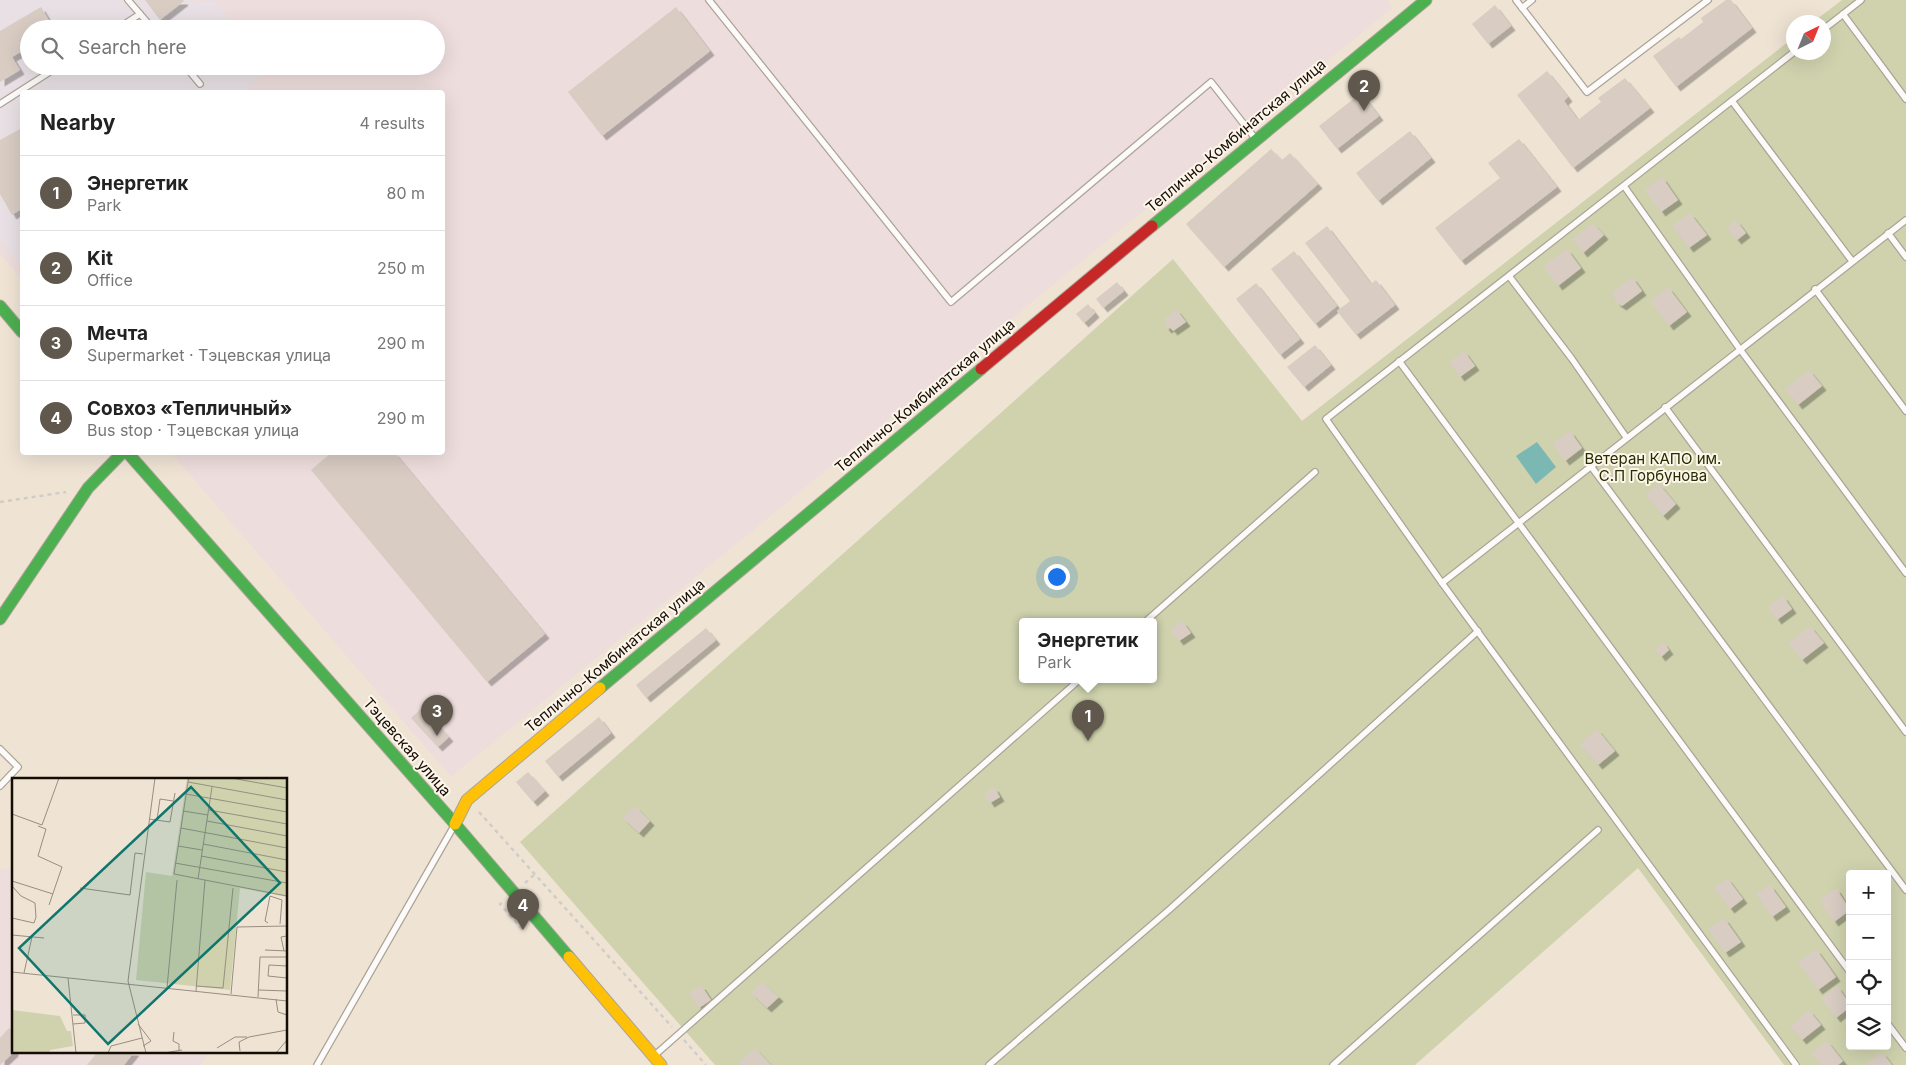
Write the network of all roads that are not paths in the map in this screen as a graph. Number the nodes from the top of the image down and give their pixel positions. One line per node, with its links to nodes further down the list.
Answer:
1 (128, 0): 9 (lane)
2 (709, 0): 23 (lane)
3 (1426, 0): 23 (street, Теплично-Комбинатская улица)
4 (1516, 0): 8 (lane)
5 (1532, 0): 8 (lane)
6 (1708, 0): 8 (lane)
7 (1861, 0): 10 (lane)
8 (1522, 8)
9 (140, 14): 11 (lane); 12 (lane)
10 (1843, 14): 13 (lane); 20 (lane)
11 (131, 20)
12 (145, 20)
13 (1831, 23)
14 (1786, 58): 21 (lane)
15 (45, 75): 18 (lane)
16 (192, 75): 17 (lane)
17 (200, 84)
18 (22, 90)
19 (20, 91): 22 (lane)
20 (1906, 99)
21 (1732, 100): 24 (lane); 28 (lane)
22 (0, 104)
23 (1255, 139): 52 (street, Теплично-Комбинатская улица)
24 (1624, 186): 29 (lane); 33 (lane)
25 (1906, 220): 26 (lane)
26 (1888, 233): 27 (lane); 28 (lane)
27 (1906, 257)
28 (1852, 261): 30 (lane)
29 (1509, 276): 34 (lane); 37 (lane)
30 (1816, 289): 33 (lane); 36 (lane)
31 (0, 306): 32 (street)
32 (20, 330)
33 (1739, 348): 35 (lane); 43 (lane)
34 (1399, 361): 42 (lane); 44 (lane)
35 (1665, 406): 37 (lane); 49 (lane)
36 (1906, 411)
37 (1626, 437): 40 (lane)
38 (120, 455): 46 (street)
39 (130, 455): 52 (street, Тэцевская улица)
40 (1590, 465): 42 (lane); 54 (lane)
41 (1315, 472): 45 (lane)
42 (1517, 523): 44 (lane); 55 (lane)
43 (1906, 573)
44 (1442, 583): 47 (lane)
45 (1150, 618)
46 (0, 619)
47 (1478, 631): 60 (lane); 62 (lane)
48 (1076, 683): 58 (lane)
49 (1906, 732)
50 (0, 749): 51 (lane)
51 (0, 786)
52 (455, 824): 58 (street, Тэцевская улица); 59 (lane)
53 (1598, 830): 61 (lane)
54 (1906, 890)
55 (1846, 967)
56 (1891, 1028): 57 (lane)
57 (1906, 1048)
58 (657, 1061)
59 (317, 1065)
60 (989, 1065)
61 (1333, 1065)
62 (1796, 1065)

